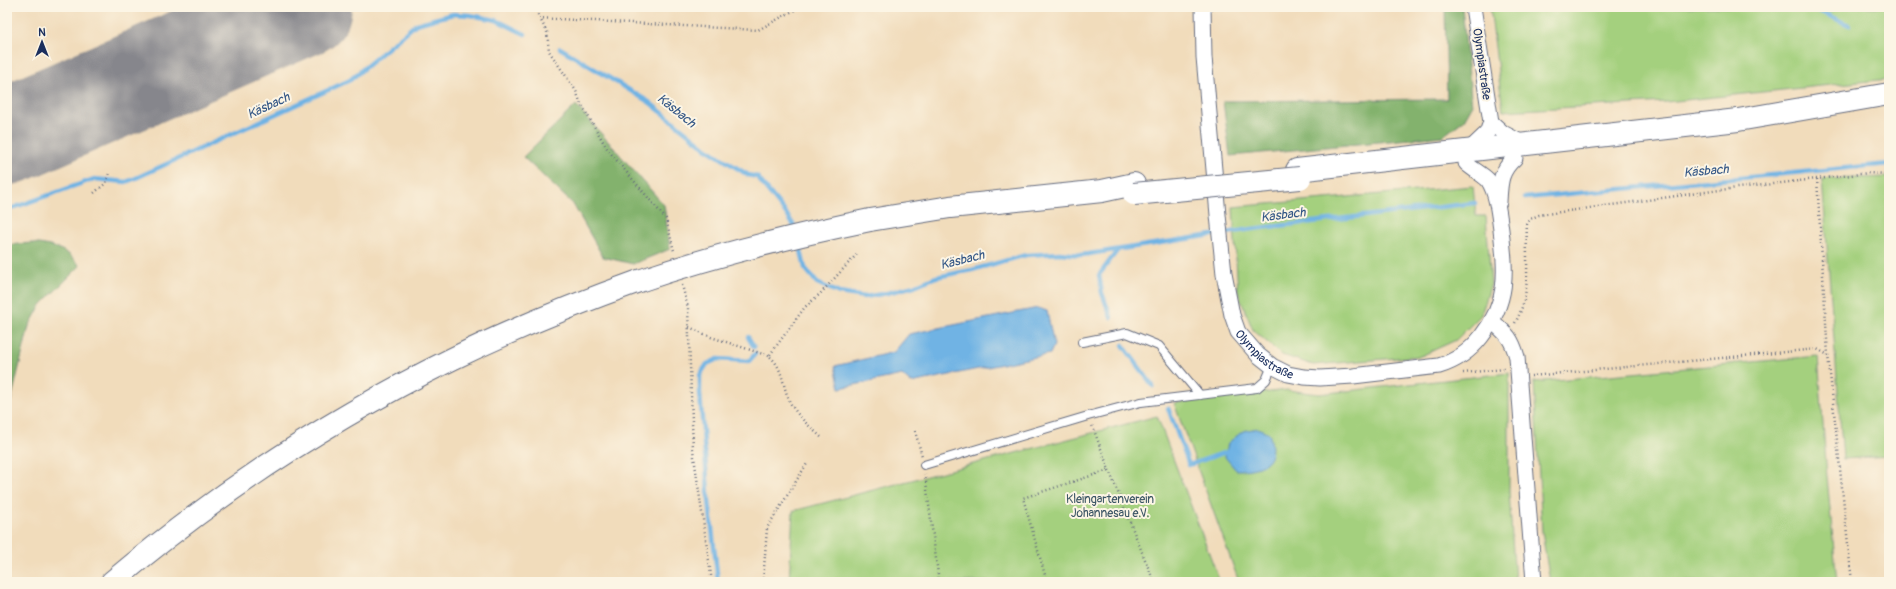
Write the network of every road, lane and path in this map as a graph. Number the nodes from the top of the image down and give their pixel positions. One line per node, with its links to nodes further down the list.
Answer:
1 (534, 7): 5 (path)
2 (800, 7): 5 (path)
3 (1203, 7): 25 (street, Olympiastraße)
4 (1473, 7): 8 (street, Olympiastraße)
5 (540, 18): 17 (path)
6 (1889, 94): 9 (main road)
7 (1889, 109): 9 (main road)
8 (1491, 122): 9 (street); 10 (street)
9 (1521, 151): 10 (main road); 15 (street, Olympiastraße)
10 (1466, 158): 15 (street, Olympiastraße); 35 (main road, bridge)
11 (109, 173): 14 (path)
12 (1889, 174): 13 (path)
13 (1817, 179): 21 (path); 23 (path)
14 (94, 193)
15 (1499, 215): 19 (street, Olympiastraße)
16 (858, 253): 24 (path)
17 (675, 256)
18 (681, 278): 20 (path)
19 (1493, 322): 21 (street); 25 (street, Olympiastraße)
20 (688, 327): 24 (path); 36 (path)
21 (1508, 335): 26 (street)
22 (1082, 342): 28 (lane)
23 (1828, 355): 26 (path); 42 (path)
24 (769, 356): 31 (path)
25 (1272, 366): 28 (lane)
26 (1519, 372): 27 (path); 41 (street)
27 (1459, 373)
28 (1200, 394): 29 (lane)
29 (1088, 416): 33 (lane); 34 (path)
30 (915, 431): 33 (path)
31 (821, 437)
32 (808, 462): 37 (path)
33 (924, 465): 38 (path)
34 (1109, 470): 39 (path); 40 (path)
35 (112, 582)
36 (712, 582)
37 (763, 582)
38 (939, 582)
39 (1047, 582)
40 (1154, 582)
41 (1534, 582)
42 (1852, 582)

